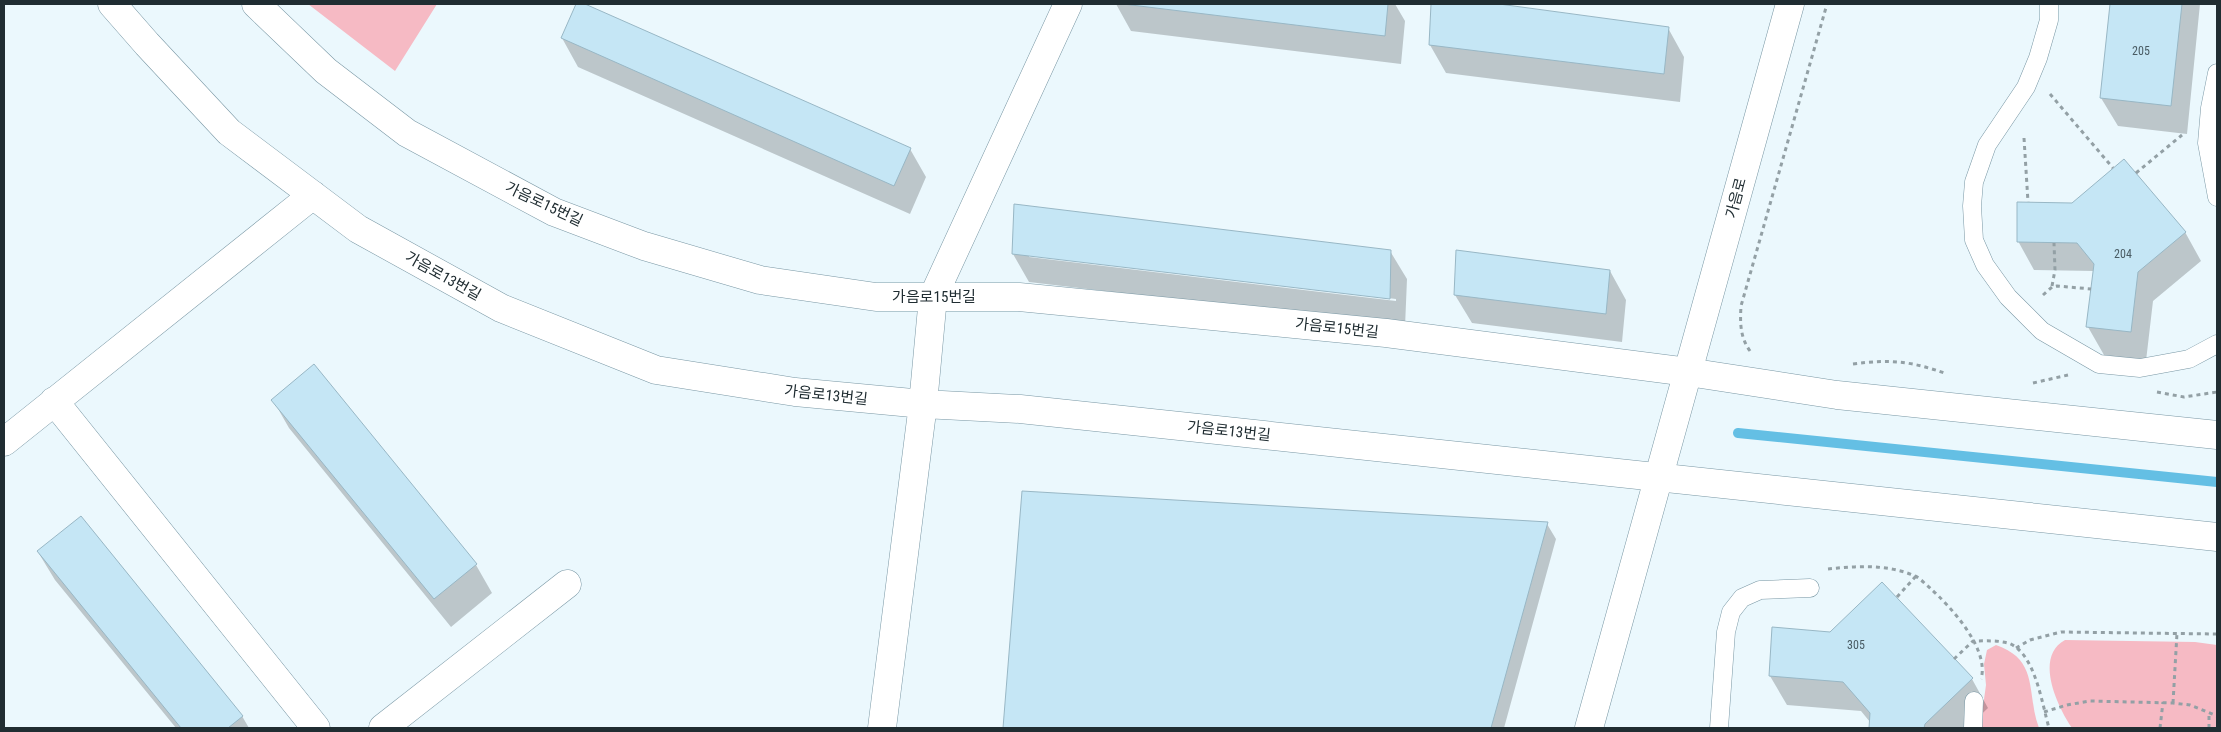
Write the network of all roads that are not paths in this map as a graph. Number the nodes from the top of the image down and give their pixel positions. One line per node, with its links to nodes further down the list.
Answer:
1 (112, 4): 7 (street, 가음로13번길)
2 (256, 4): 9 (street, 가음로15번길)
3 (1068, 4): 9 (street)
4 (1790, 4): 11 (street, 가음로)
5 (2049, 4): 10 (lane)
6 (2217, 73): 8 (lane)
7 (313, 195): 12 (street); 13 (street, 가음로13번길)
8 (2217, 197)
9 (933, 297): 11 (street, 가음로15번길); 13 (street)
10 (2217, 344)
11 (1686, 382): 14 (street, 가음로15번길); 16 (street, 가음로)
12 (54, 401): 15 (street); 21 (street)
13 (923, 404): 16 (street, 가음로13번길); 23 (street)
14 (2217, 435)
15 (4, 442)
16 (1661, 470): 17 (street, 가음로13번길); 24 (street, 가음로)
17 (2217, 537)
18 (567, 584): 22 (street)
19 (1804, 588): 25 (lane)
20 (1974, 701): 26 (lane)
21 (316, 728)
22 (383, 728)
23 (882, 728)
24 (1589, 728)
25 (1719, 728)
26 (1973, 728)

